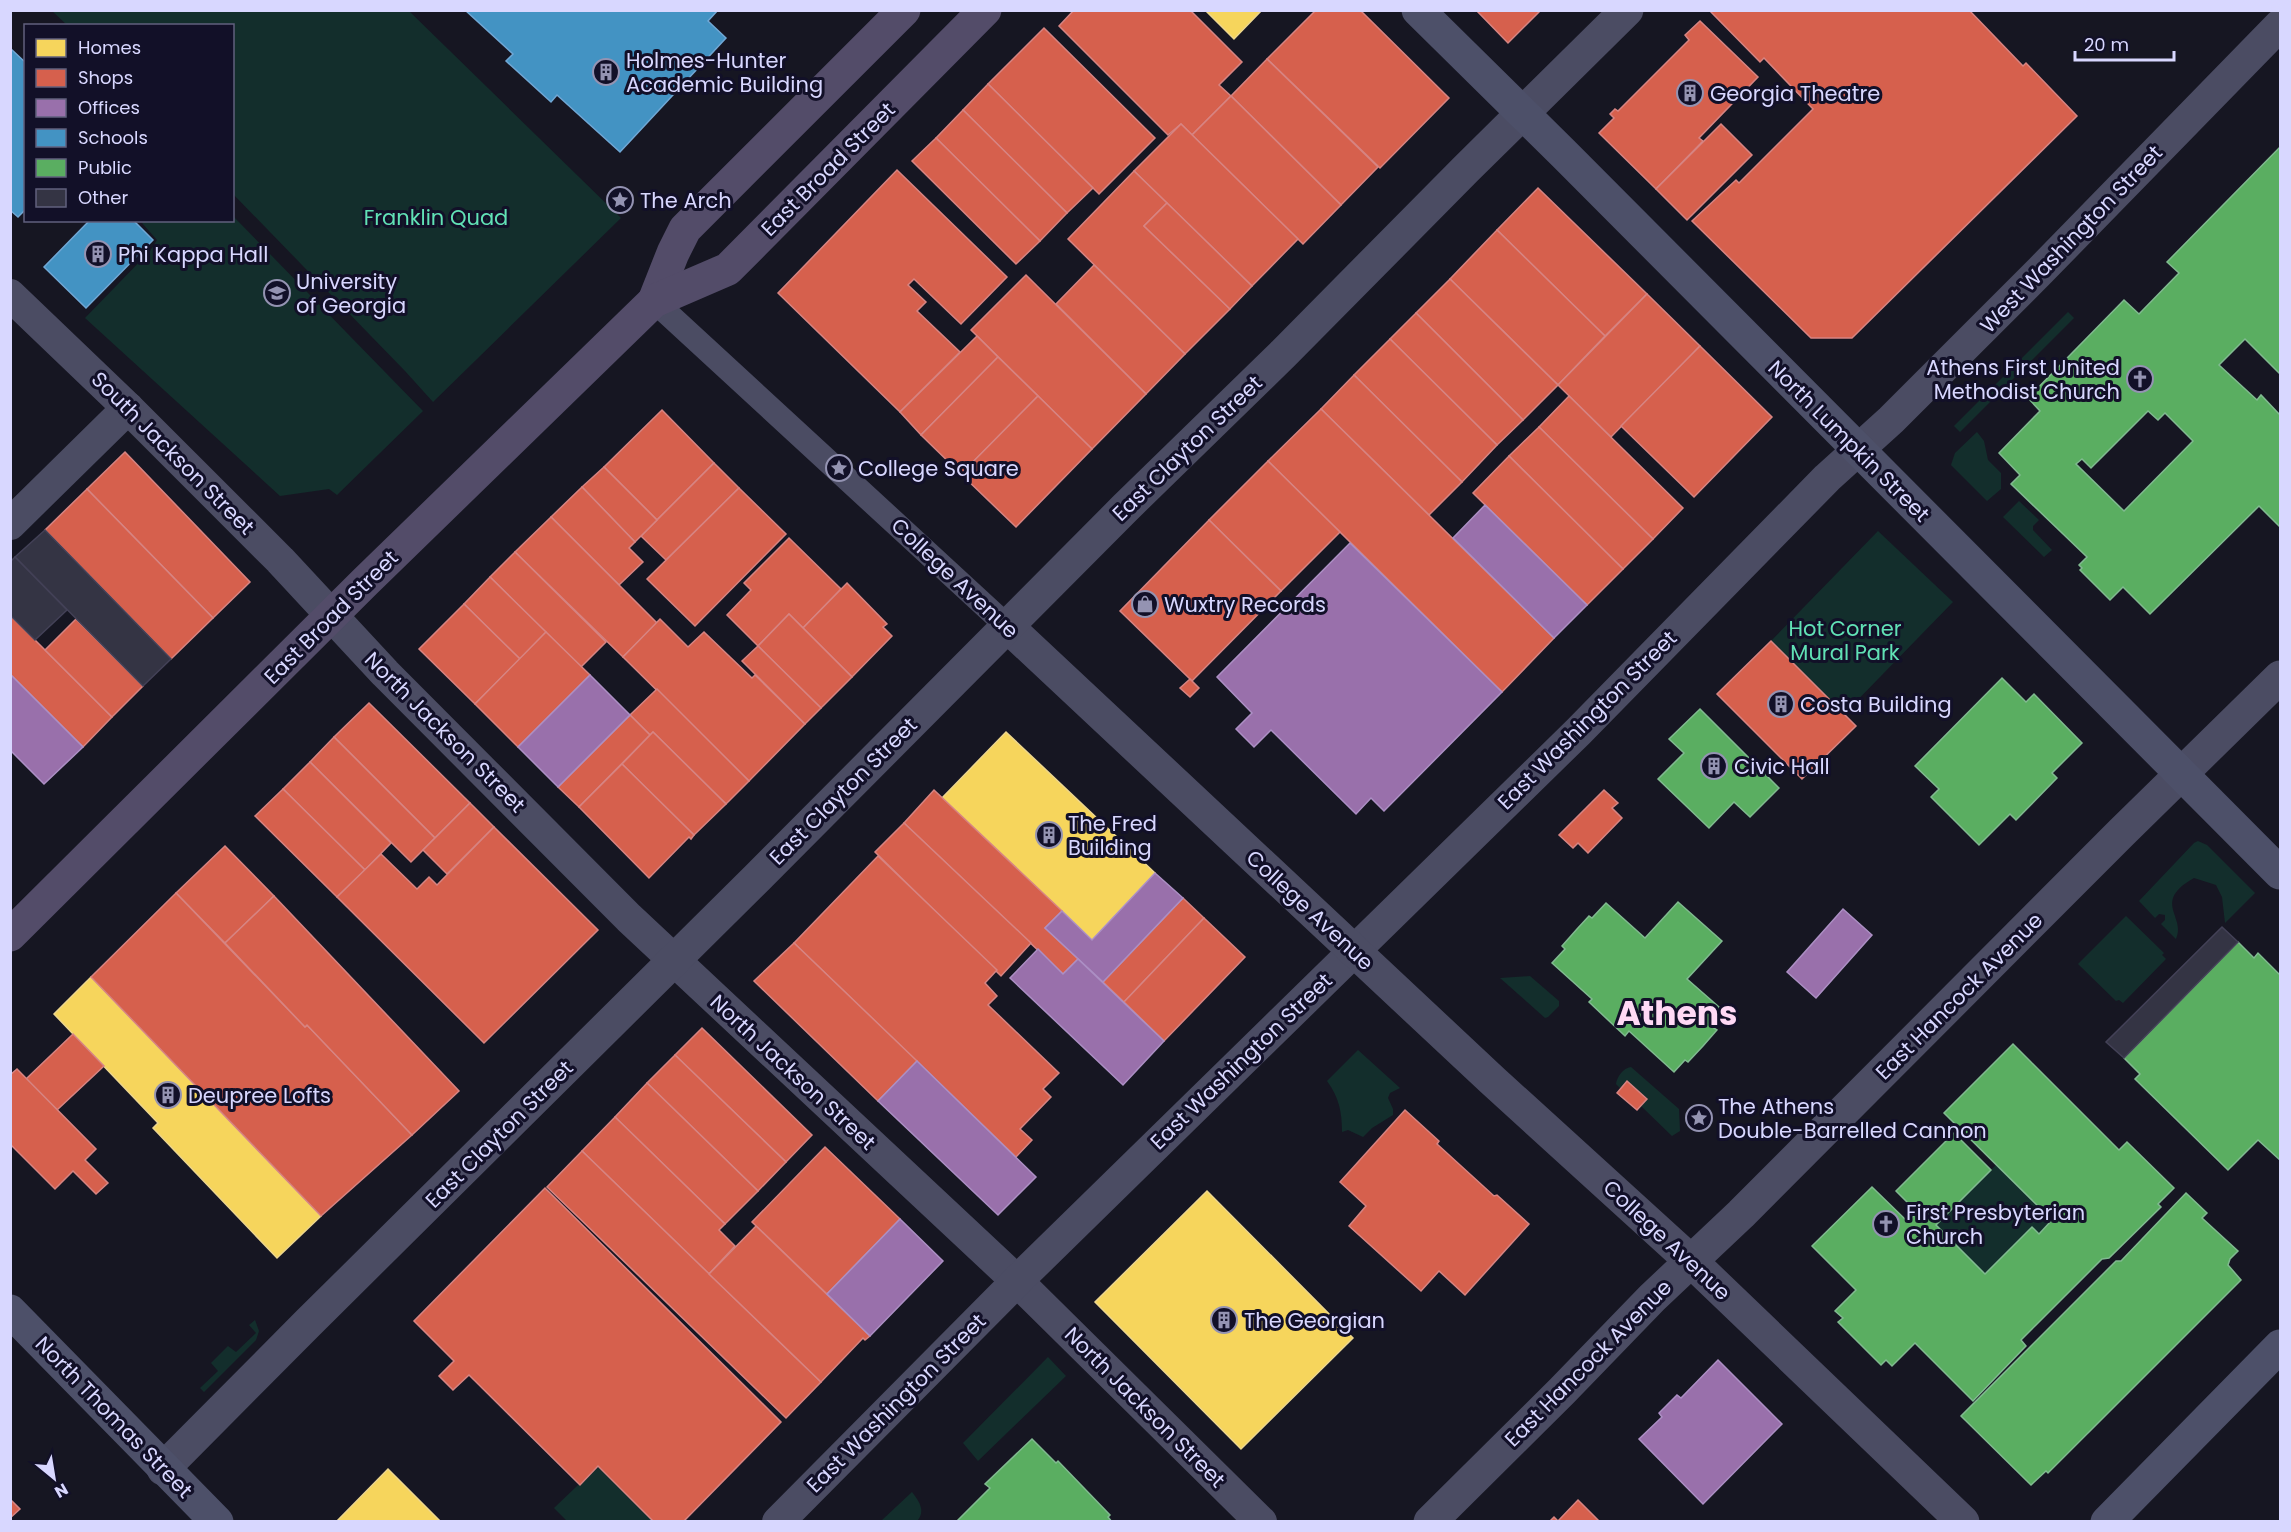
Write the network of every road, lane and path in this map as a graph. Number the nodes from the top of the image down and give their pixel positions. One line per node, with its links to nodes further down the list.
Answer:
1 (904, 10): 8 (main road, East Broad Street)
2 (985, 10): 8 (main road, East Broad Street)
3 (1418, 10): 6 (main road, North Lumpkin Street)
4 (1627, 10): 6 (street, East Clayton Street)
5 (2280, 25): 10 (street, West Washington Street)
6 (1523, 113): 10 (main road, North Lumpkin Street); 13 (street, East Clayton Street)
7 (10, 295): 9 (street, South Jackson Street)
8 (654, 301): 12 (main road, East Broad Street); 13 (street, College Avenue)
9 (128, 408): 11 (street); 12 (street, South Jackson Street)
10 (1858, 450): 15 (main road, North Lumpkin Street); 18 (street, East Washington Street)
11 (10, 524)
12 (332, 616): 17 (main road, East Broad Street); 19 (street, North Jackson Street)
13 (1008, 627): 18 (street, College Avenue); 19 (street, East Clayton Street)
14 (2280, 677): 15 (street, East Hancock Avenue)
15 (2182, 774): 16 (main road, North Lumpkin Street); 20 (street, East Hancock Avenue)
16 (2280, 873)
17 (10, 935)
18 (1353, 951): 20 (street, College Avenue); 21 (street, East Washington Street)
19 (673, 960): 21 (street, North Jackson Street); 24 (street, East Clayton Street)
20 (1692, 1262): 28 (street, East Hancock Avenue); 29 (street, College Avenue)
21 (1017, 1281): 26 (street, East Washington Street); 27 (street, North Jackson Street)
22 (10, 1311): 24 (main road, North Thomas Street)
23 (2280, 1346): 30 (main road)
24 (163, 1469): 25 (main road, North Thomas Street)
25 (217, 1521)
26 (778, 1521)
27 (1261, 1521)
28 (1430, 1521)
29 (1963, 1521)
30 (2107, 1521)

